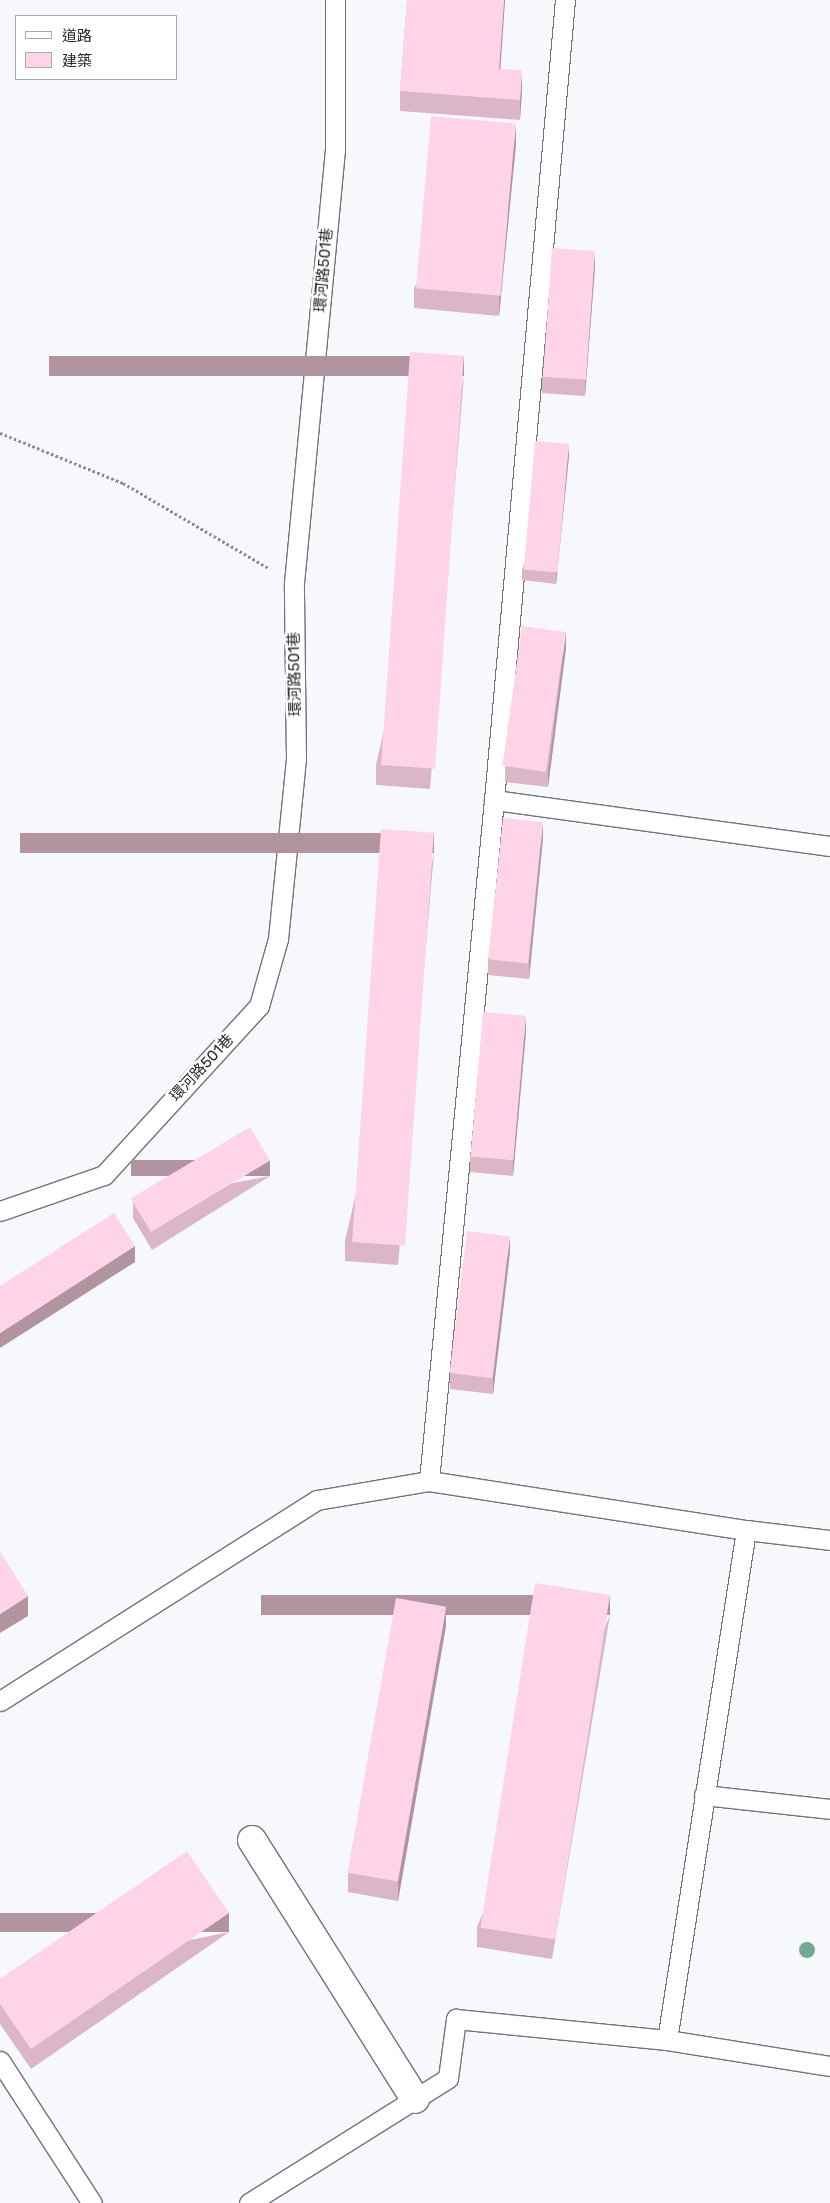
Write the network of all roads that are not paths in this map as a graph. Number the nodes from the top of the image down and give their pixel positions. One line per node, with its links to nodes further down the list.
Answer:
1 (335, 0): 5 (lane, 環河路501巷)
2 (565, 0): 3 (lane)
3 (494, 800): 4 (lane); 6 (lane)
4 (830, 846)
5 (0, 1211)
6 (429, 1481): 7 (lane); 9 (lane)
7 (746, 1530): 8 (lane); 10 (lane)
8 (830, 1540)
9 (0, 1701)
10 (704, 1795): 11 (lane); 13 (lane)
11 (830, 1809)
12 (252, 1840): 16 (street)
13 (667, 2040): 15 (lane); 16 (lane)
14 (0, 2060): 17 (lane)
15 (830, 2066)
16 (415, 2098): 18 (lane)
17 (92, 2203)
18 (249, 2203)

